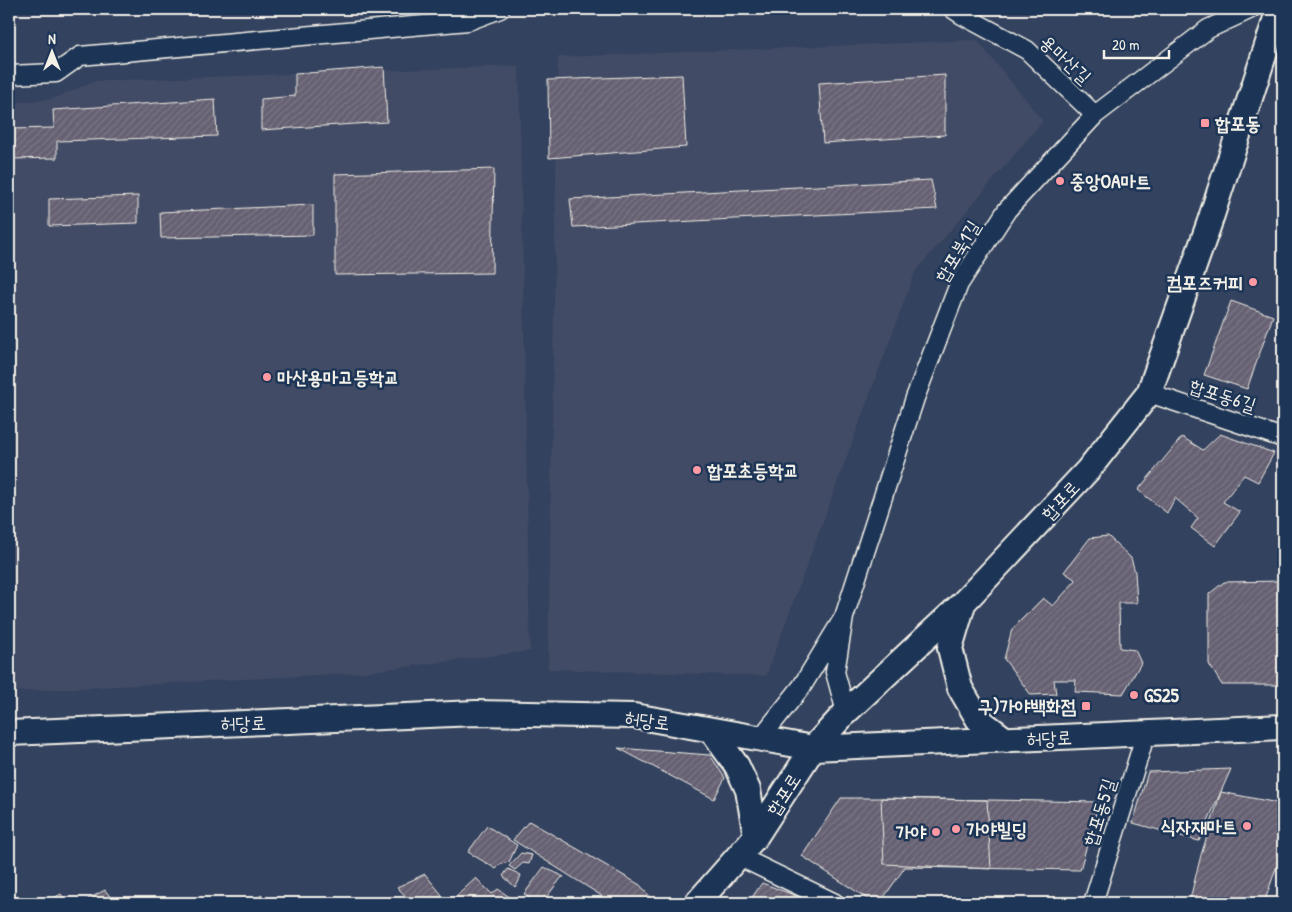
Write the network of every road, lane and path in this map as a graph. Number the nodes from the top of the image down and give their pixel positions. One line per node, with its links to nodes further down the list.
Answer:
1 (500, 9): 6 (street)
2 (952, 9): 7 (street, 용마산길)
3 (1251, 9): 7 (street, 합포북1길)
4 (1279, 9): 5 (main road, 합포로)
5 (1277, 35): 8 (main road, 합포로)
6 (9, 75)
7 (1095, 115): 11 (street, 합포북1길)
8 (1149, 394): 9 (street, 합포동6길); 10 (main road, 합포로)
9 (1283, 438)
10 (964, 602): 12 (main road, 합포로); 18 (main road)
11 (844, 617): 12 (street); 17 (street)
12 (846, 712): 19 (main road, 합포로)
13 (1283, 727): 16 (main road, 허당로)
14 (711, 730): 15 (main road, 허당로); 17 (main road, 허당로); 20 (main road)
15 (9, 733)
16 (1146, 733): 18 (main road, 허당로); 24 (street, 합포동5길)
17 (760, 739): 19 (main road, 허당로)
18 (1006, 740): 19 (main road, 허당로)
19 (813, 748): 20 (main road, 합포로)
20 (756, 836): 21 (main road, 합포로)
21 (738, 856): 22 (main road, 합포로); 23 (street)
22 (698, 903)
23 (835, 903)
24 (1093, 903)

